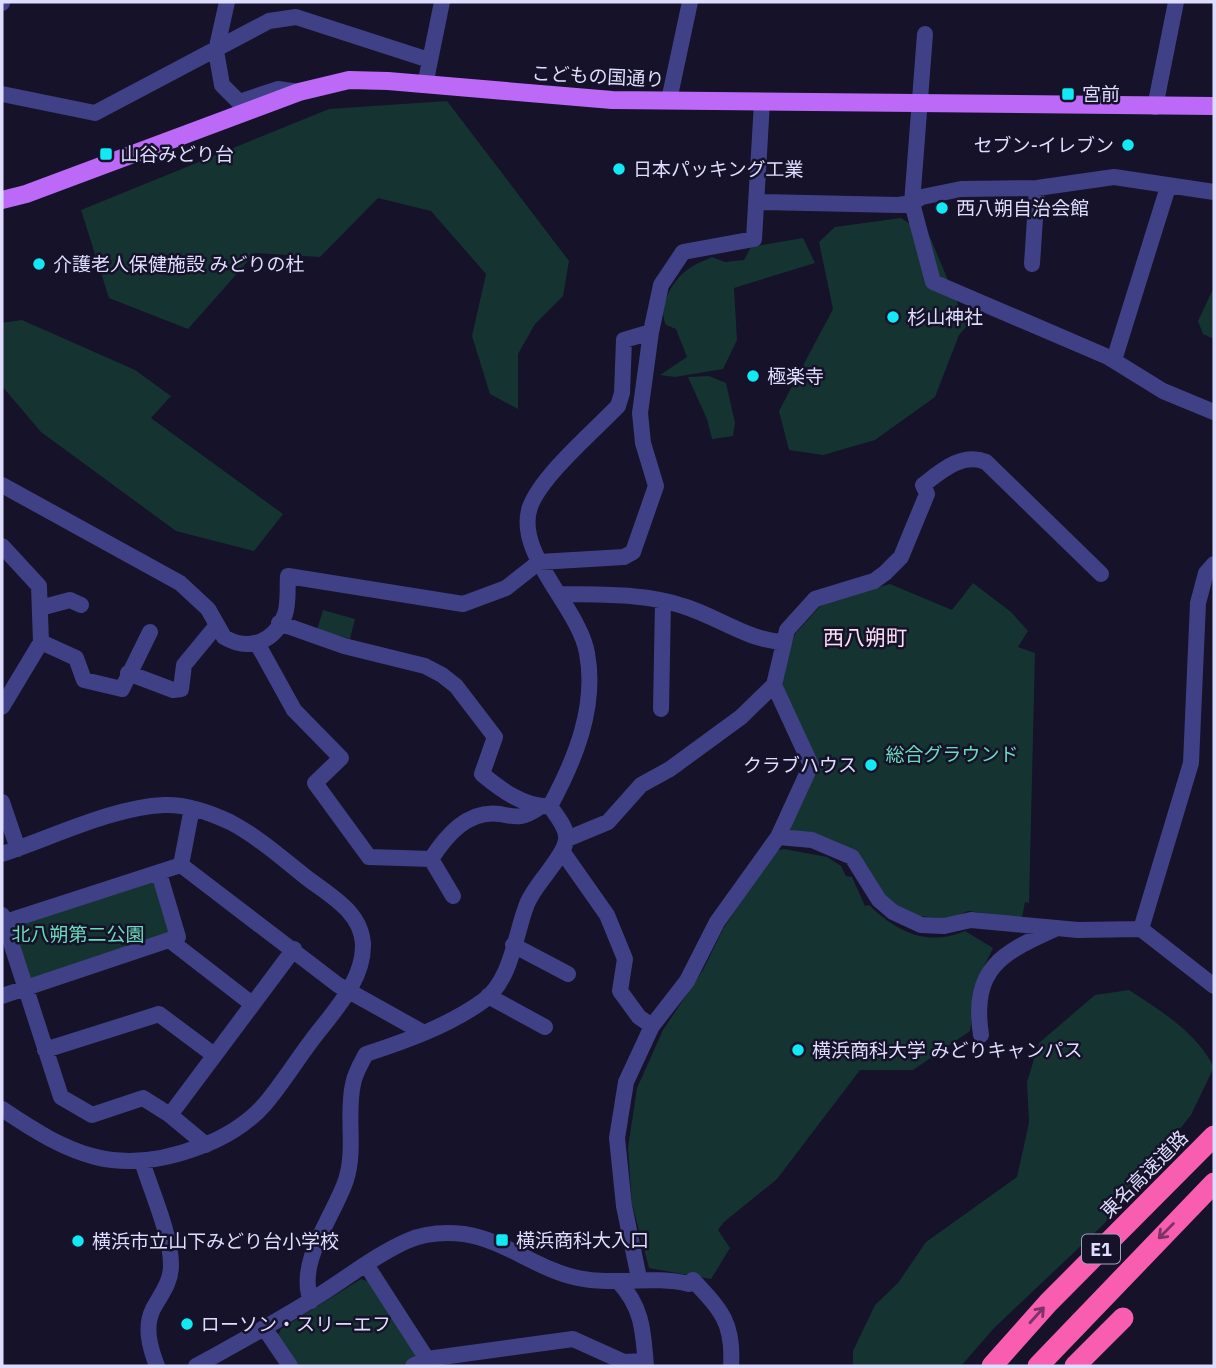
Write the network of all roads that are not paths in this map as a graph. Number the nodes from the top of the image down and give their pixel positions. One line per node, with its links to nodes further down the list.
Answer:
1 (227, 2): 6 (street)
2 (442, 2): 7 (street)
3 (690, 2): 11 (street)
4 (1176, 2): 15 (street)
5 (925, 34): 13 (street)
6 (216, 51): 7 (street); 9 (street); 10 (street)
7 (429, 60): 8 (street)
8 (425, 85): 9 (main road, こどもの国通り); 11 (main road, こどもの国通り)
9 (299, 92): 19 (main road, こどもの国通り)
10 (2, 94)
11 (668, 100): 12 (main road, こどもの国通り)
12 (762, 102): 13 (main road, こどもの国通り); 20 (street)
13 (920, 103): 15 (main road, こどもの国通り); 21 (street)
14 (1214, 106): 15 (main road, こどもの国通り)
15 (1154, 107)
16 (1168, 187): 17 (street); 18 (street); 24 (street)
17 (1037, 188): 21 (street); 22 (street)
18 (1214, 192)
19 (2, 200)
20 (757, 202): 21 (street); 23 (street)
21 (912, 203): 24 (street)
22 (1032, 264)
23 (651, 332): 28 (street); 28 (street)
24 (1114, 360): 25 (street)
25 (1214, 412)
26 (2, 485): 36 (street)
27 (2, 546): 34 (street)
28 (539, 562): 31 (street); 35 (street)
29 (1214, 564): 58 (street)
30 (1101, 574): 39 (street)
31 (560, 594): 32 (street); 46 (street)
32 (663, 602): 39 (street); 44 (street)
33 (81, 605): 34 (street)
34 (40, 608): 38 (street)
35 (279, 623): 40 (street); 46 (street)
36 (217, 625): 40 (street); 41 (street)
37 (150, 632): 41 (street)
38 (41, 642): 41 (street); 43 (street)
39 (784, 642): 42 (street)
40 (258, 645): 52 (street)
41 (128, 673)
42 (774, 685): 48 (street); 49 (street)
43 (2, 707)
44 (662, 709)
45 (2, 802): 50 (street)
46 (545, 807): 49 (street); 52 (street)
47 (192, 808): 50 (street); 53 (street); 65 (street)
48 (778, 837): 57 (street); 69 (street)
49 (564, 845): 60 (street); 69 (street)
50 (18, 849): 51 (street)
51 (2, 854)
52 (431, 859): 55 (street)
53 (181, 864): 54 (street); 61 (street)
54 (159, 873): 56 (street); 59 (street)
55 (453, 896)
56 (3, 918): 64 (street)
57 (1056, 928): 58 (street); 72 (street)
58 (1142, 929): 63 (street)
59 (172, 942): 64 (street); 68 (street)
60 (513, 945): 62 (street); 67 (street)
61 (294, 949): 65 (street); 68 (street)
62 (568, 974)
63 (1214, 986)
64 (25, 989): 66 (street); 73 (street)
65 (349, 991): 71 (street); 78 (street)
66 (2, 996)
67 (488, 996): 70 (street); 71 (street)
68 (252, 1004): 74 (street)
69 (652, 1026): 82 (street)
70 (545, 1027)
71 (424, 1033): 84 (street)
72 (981, 1035)
73 (45, 1050): 74 (street); 76 (street)
74 (214, 1055): 76 (street)
75 (2, 1109): 79 (street)
76 (170, 1115): 78 (street)
77 (1214, 1136): 93 (highway, 東名高速道路 / E1, one-way to 77)
78 (206, 1145): 79 (street)
79 (142, 1161): 89 (street)
80 (1214, 1183): 94 (highway, E1, one-way to 94)
81 (367, 1266): 83 (street); 84 (street); 87 (street)
82 (639, 1278): 83 (street); 92 (street)
83 (618, 1281): 88 (street)
84 (311, 1300): 86 (street)
85 (1123, 1318): 95 (highway)
86 (265, 1329): 90 (street); 91 (street)
87 (423, 1364): 88 (street)
88 (646, 1364)
89 (157, 1366)
90 (196, 1366)
91 (290, 1366)
92 (732, 1366)
93 (992, 1366)
94 (1038, 1366)
95 (1075, 1366)

